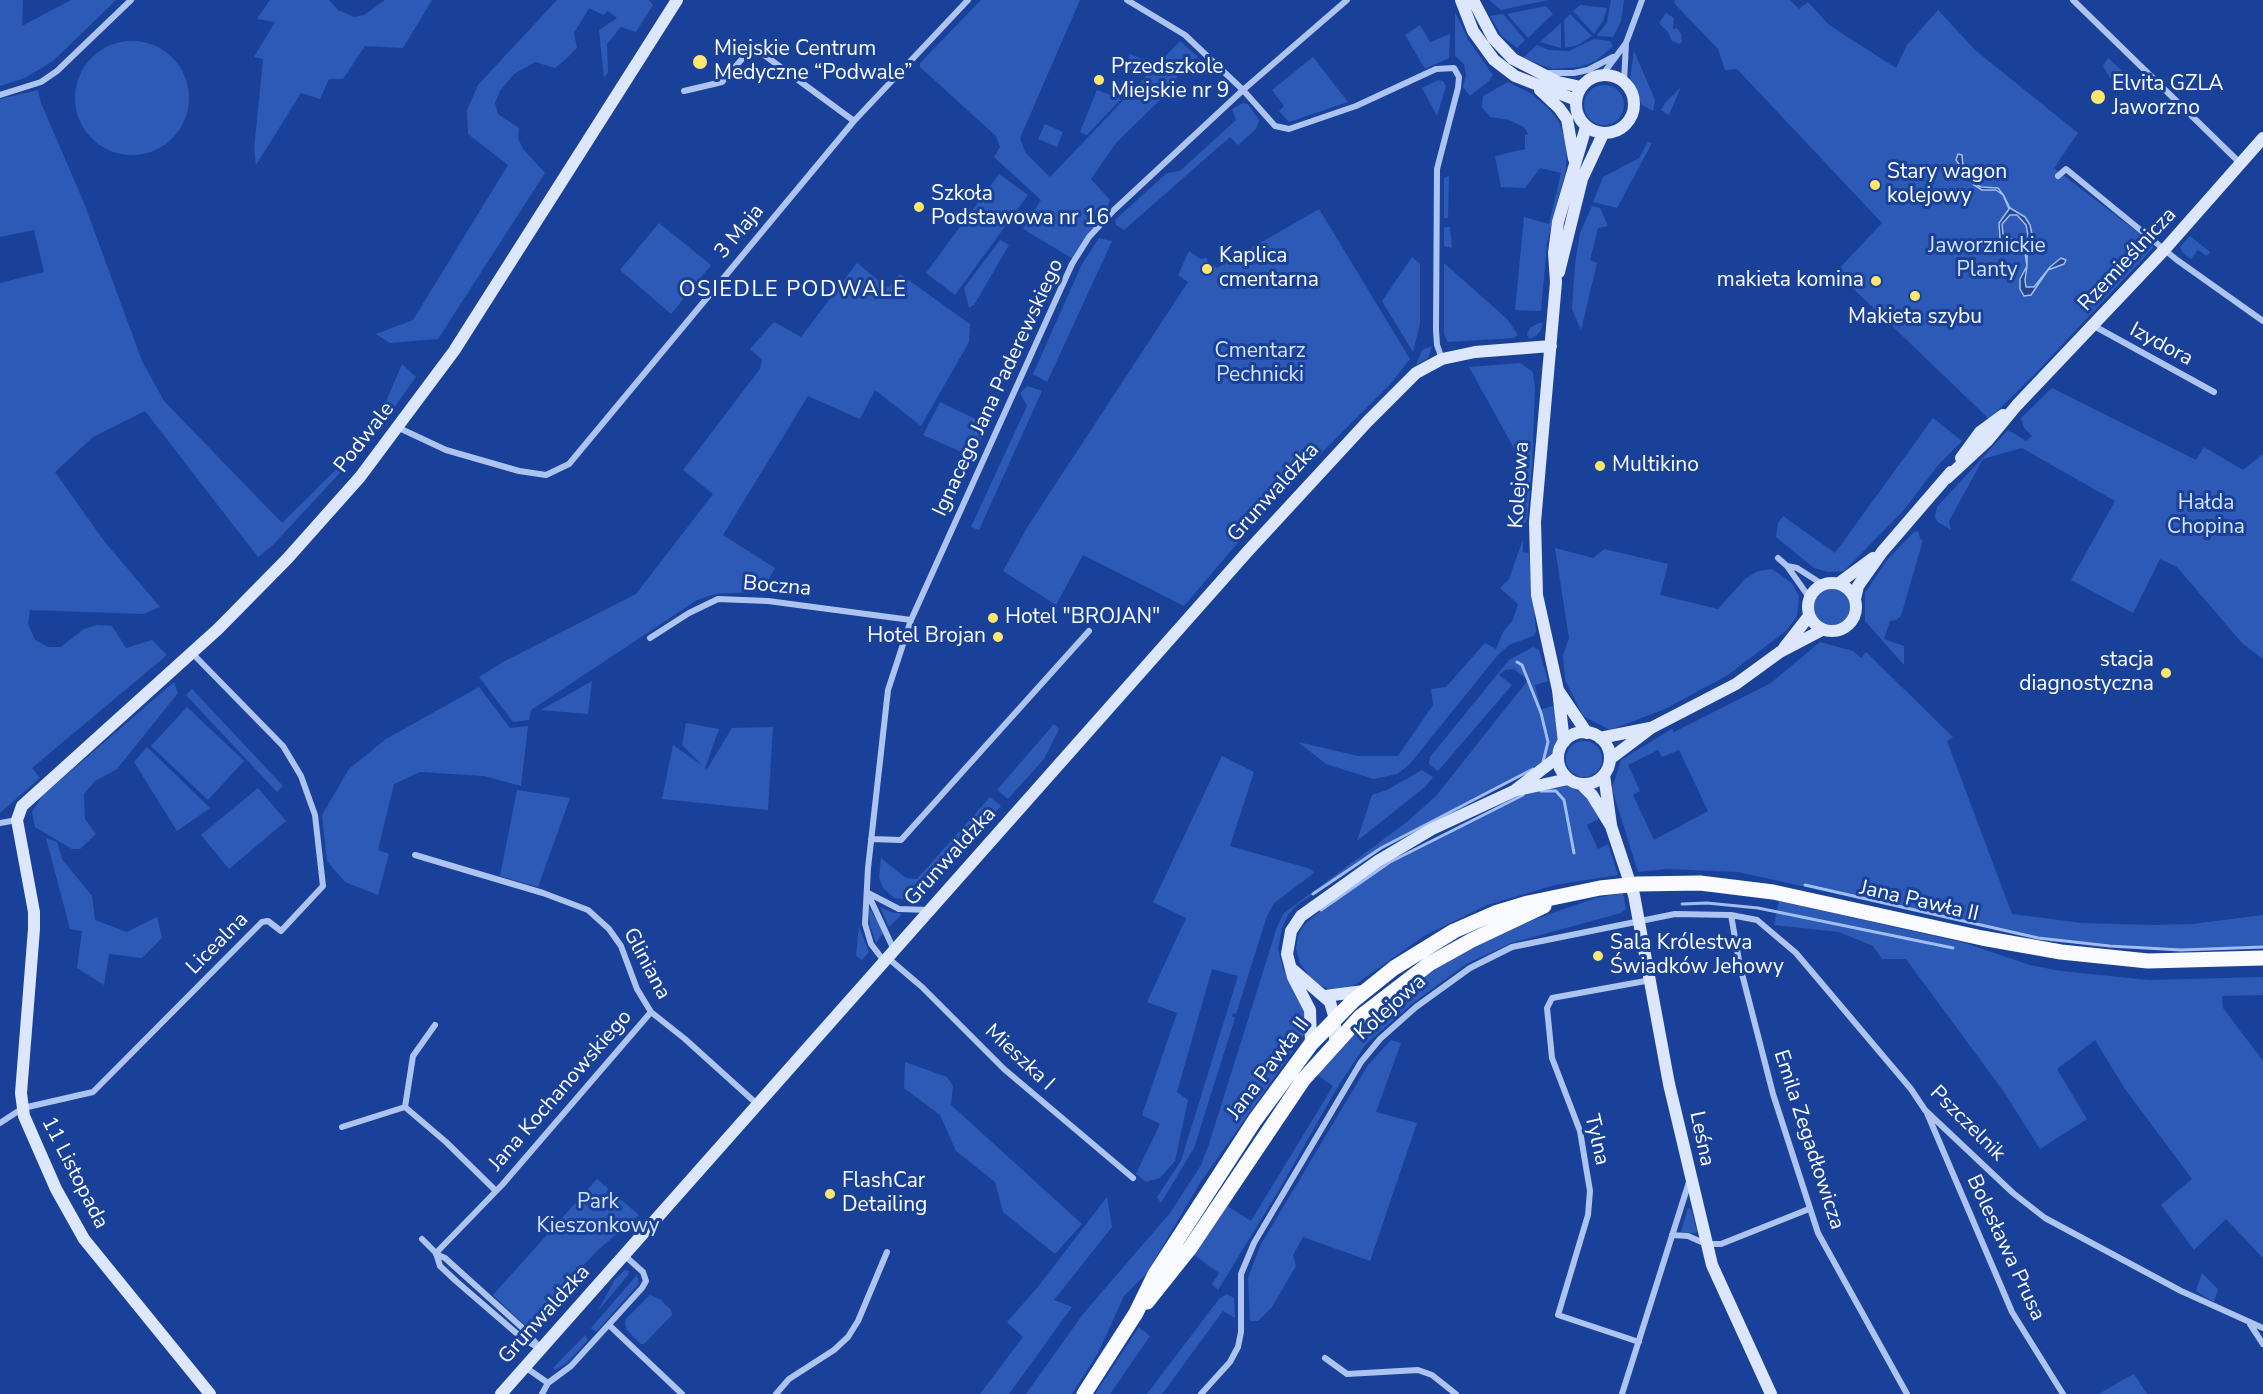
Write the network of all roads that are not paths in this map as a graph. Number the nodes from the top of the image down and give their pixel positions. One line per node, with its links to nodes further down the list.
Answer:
1 (130, 0): 19 (street)
2 (677, 0): 35 (street, Podwale)
3 (968, 0): 21 (street, 3 Maja)
4 (1127, 0): 17 (street)
5 (1347, 0): 17 (street, Ignacego Jana Paderewskiego)
6 (1461, 0): 14 (street)
7 (1473, 0): 12 (street)
8 (1642, 0): 10 (street)
9 (2073, 0): 25 (street)
10 (1626, 44): 11 (street); 15 (street)
11 (1614, 57): 12 (street); 13 (street)
12 (1540, 73): 16 (street)
13 (1603, 74): 15 (street); 16 (street)
14 (1529, 82): 20 (street); 26 (street)
15 (1624, 82): 23 (street)
16 (1581, 87): 20 (street)
17 (1243, 90): 33 (street); 44 (street, Ignacego Jana Paderewskiego)
18 (684, 91): 21 (street)
19 (0, 95)
20 (1576, 100): 22 (street)
21 (854, 121): 35 (street, 3 Maja)
22 (1586, 127): 23 (street); 26 (street, Kolejowa)
23 (1603, 134): 29 (street, Kolejowa)
24 (2263, 138): 25 (street, Rzemieślnicza)
25 (2240, 164): 28 (street, Rzemieślnicza)
26 (1574, 169): 29 (street, Kolejowa)
27 (2058, 176): 28 (street)
28 (2165, 249): 30 (street); 31 (street, Rzemieślnicza)
29 (1556, 282): 32 (street, Kolejowa)
30 (2263, 321)
31 (2094, 326): 34 (street, Izydora); 36 (street, Rzemieślnicza)
32 (1551, 346): 33 (street, Grunwaldzka); 50 (street, Kolejowa)
33 (1442, 358): 68 (street, Grunwaldzka)
34 (2214, 392)
35 (399, 428): 48 (street, Podwale)
36 (1882, 552): 39 (street); 42 (street)
37 (1778, 558): 38 (street)
38 (1787, 566): 40 (street); 41 (street)
39 (1839, 583): 40 (street); 42 (street)
40 (1822, 584): 41 (street)
41 (1809, 597): 43 (street)
42 (1855, 599): 45 (street)
43 (1809, 616): 45 (street); 49 (street)
44 (911, 620): 47 (street, Boczna); 64 (street, Ignacego Jana Paderewskiego)
45 (1822, 630): 49 (street)
46 (1089, 631): 64 (street)
47 (650, 638)
48 (192, 652): 61 (street, Podwale); 86 (street, Licealna)
49 (1780, 652): 51 (street)
50 (1558, 690): 52 (street, Kolejowa); 54 (street, Kolejowa)
51 (1651, 728): 53 (street); 56 (street)
52 (1587, 733): 53 (street); 54 (street)
53 (1600, 738): 56 (street)
54 (1564, 742): 55 (street)
55 (1558, 757): 58 (street); 60 (street)
56 (1610, 759): 57 (street)
57 (1604, 775): 59 (street); 63 (street)
58 (1568, 779): 59 (street); 60 (street)
59 (1581, 784): 63 (street)
60 (1514, 791): 73 (street)
61 (17, 820): 62 (street); 86 (street, 11 Listopada)
62 (0, 823)
63 (1611, 826): 70 (street)
64 (872, 839): 66 (street, Ignacego Jana Paderewskiego)
65 (415, 855): 78 (street, Gliniana)
66 (868, 893): 68 (street); 71 (street, Ignacego Jana Paderewskiego); 71 (street, Ignacego Jana Paderewskiego)
67 (1568, 896): 72 (main road, Jana Pawła II); 75 (main road, Jana Pawła II); 79 (main road, Jana Pawła II)
68 (930, 910): 71 (street, Grunwaldzka)
69 (1731, 915): 70 (street, Pszczelnik); 87 (street, Pszczelnik); 93 (street, Emila Zegadłowicza)
70 (1640, 921): 74 (street, Leśna); 116 (street, Kolejowa)
71 (888, 956): 84 (street, Grunwaldzka); 90 (street, Mieszka I)
72 (2263, 958)
73 (1290, 967): 76 (street); 77 (street)
74 (1652, 980): 91 (street, Leśna); 104 (street, Tylna)
75 (1364, 991): 76 (street); 80 (main road, Jana Pawła II)
76 (1325, 996): 80 (street)
77 (1310, 1010): 80 (street); 83 (street)
78 (651, 1012): 84 (street, Gliniana); 92 (street, Jana Kochanowskiego)
79 (1360, 1017): 80 (street); 82 (main road, Jana Pawła II)
80 (1335, 1019): 82 (street); 83 (main road, Jana Pawła II)
81 (435, 1025): 85 (street)
82 (1335, 1042): 100 (main road, Jana Pawła II)
83 (1311, 1044): 100 (main road, Jana Pawła II)
84 (758, 1104): 99 (street, Grunwaldzka)
85 (405, 1107): 89 (street); 92 (street, Jana Kochanowskiego)
86 (23, 1108): 88 (street); 111 (street, 11 Listopada)
87 (1925, 1110): 101 (street, Pszczelnik); 121 (street, Bolesława Prusa)
88 (0, 1124)
89 (342, 1127)
90 (1133, 1178)
91 (1690, 1178): 94 (street, Leśna); 96 (street)
92 (495, 1190): 98 (street, Jana Kochanowskiego)
93 (1809, 1209): 96 (street); 120 (street, Emila Zegadłowicza)
94 (1672, 1235): 96 (street); 104 (street, Leśna)
95 (422, 1239): 98 (street)
96 (1706, 1244): 119 (street)
97 (887, 1252): 114 (street)
98 (435, 1253): 106 (street)
99 (624, 1255): 102 (street); 106 (street, Grunwaldzka)
100 (1136, 1313): 115 (main road, Jana Pawła II)
101 (2250, 1324): 103 (street); 105 (street, Pszczelnik)
102 (609, 1325): 109 (street); 113 (street)
103 (2263, 1328)
104 (1639, 1342): 118 (street, Leśna)
105 (2263, 1344)
106 (541, 1349): 108 (street, Grunwaldzka)
107 (1325, 1358): 117 (street)
108 (525, 1367): 109 (street); 112 (street, Grunwaldzka)
109 (548, 1383): 110 (street)
110 (543, 1393)
111 (210, 1394)
112 (501, 1394)
113 (682, 1394)
114 (776, 1394)
115 (1084, 1394)
116 (1201, 1394)
117 (1456, 1394)
118 (1622, 1394)
119 (1772, 1394)
120 (1907, 1394)
121 (2063, 1394)

